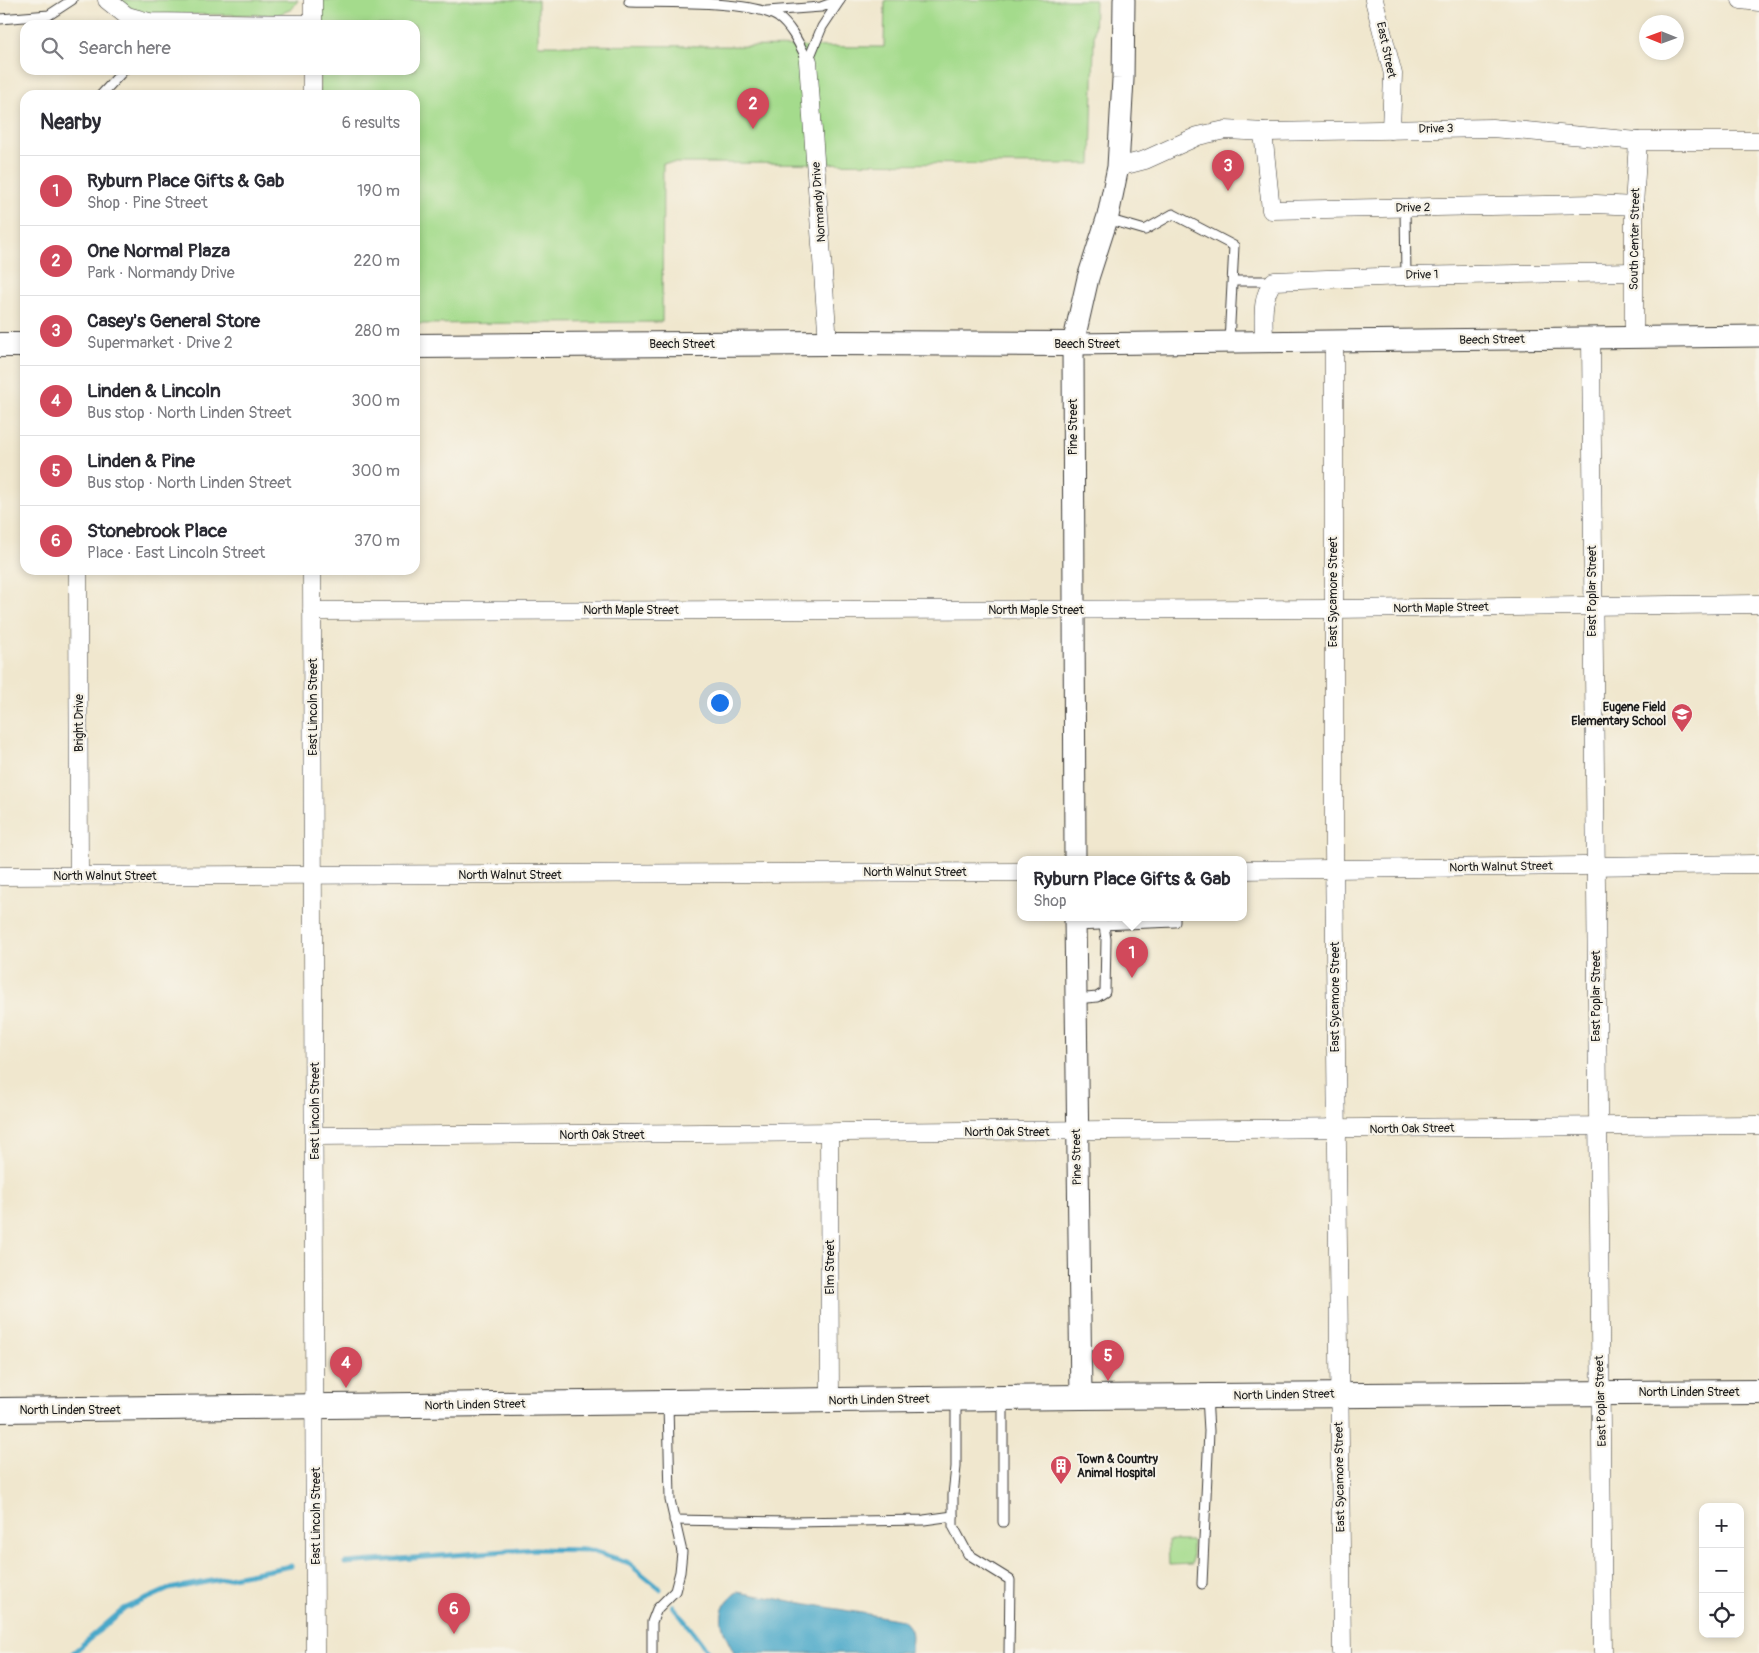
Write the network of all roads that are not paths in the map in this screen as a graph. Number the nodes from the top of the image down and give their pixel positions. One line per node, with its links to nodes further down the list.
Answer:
1 (72, 0): 11 (lane)
2 (107, 0): 12 (street)
3 (313, 0): 13 (street)
4 (840, 0): 10 (lane); 14 (lane)
5 (1124, 0): 23 (street, Pine Street)
6 (1374, 0): 19 (street, East Street)
7 (1741, 0): 9 (street)
8 (628, 2): 10 (lane)
9 (1759, 2)
10 (767, 11): 14 (lane)
11 (0, 19)
12 (133, 20)
13 (312, 20)
14 (808, 61): 37 (street, Normandy Drive)
15 (119, 75): 17 (lane)
16 (312, 75): 18 (street)
17 (106, 90)
18 (312, 90)
19 (1390, 130): 20 (street, Drive 3); 21 (street, Drive 3)
20 (1262, 132): 23 (street, Drive 3); 25 (street, Drive 2)
21 (1638, 141): 22 (street, Drive 3); 24 (street, South Center Street)
22 (1759, 141)
23 (1118, 167): 26 (street, Pine Street)
24 (1634, 206): 25 (street, Drive 2); 27 (street, South Center Street)
25 (1406, 208): 28 (lane)
26 (1107, 219): 29 (lane); 38 (street, Pine Street)
27 (1634, 272): 28 (street, Drive 1); 32 (street, South Center Street)
28 (1406, 276): 30 (street, Drive 1)
29 (1233, 281): 30 (lane); 34 (lane)
30 (1274, 281): 35 (street)
31 (1759, 336): 32 (street, Beech Street)
32 (1634, 338): 33 (street, Beech Street)
33 (1591, 339): 36 (street, Beech Street); 45 (street, East Poplar Street)
34 (1229, 342): 35 (street, Beech Street); 38 (street, Beech Street)
35 (1264, 342): 36 (street, Beech Street)
36 (1334, 342): 46 (street, East Sycamore Street)
37 (828, 343): 38 (main road, Beech Street); 41 (main road, Beech Street)
38 (1073, 344): 47 (street, Pine Street)
39 (0, 345): 40 (main road)
40 (20, 345)
41 (420, 346)
42 (78, 575): 57 (street, Bright Drive)
43 (312, 575): 48 (street, East Lincoln Street)
44 (1759, 604): 45 (street, North Maple Street)
45 (1592, 606): 46 (street, North Maple Street); 51 (street, East Poplar Street)
46 (1333, 609): 47 (street, North Maple Street); 52 (street, East Sycamore Street)
47 (1074, 610): 48 (street, North Maple Street); 49 (street, Pine Street)
48 (312, 611): 55 (street, East Lincoln Street)
49 (1075, 856)
50 (1759, 864): 51 (street, North Walnut Street)
51 (1595, 866): 52 (street, North Walnut Street); 63 (street, East Poplar Street)
52 (1334, 869): 53 (street, North Walnut Street); 64 (street, East Sycamore Street)
53 (1247, 870)
54 (1017, 872): 55 (street, North Walnut Street)
55 (314, 875): 57 (street, North Walnut Street); 67 (street, East Lincoln Street)
56 (0, 876): 57 (street, North Walnut Street)
57 (79, 876)
58 (1075, 921): 60 (lane); 61 (street, Pine Street)
59 (1175, 921): 60 (lane)
60 (1104, 926): 61 (lane)
61 (1076, 999): 65 (street, Pine Street)
62 (1759, 1125): 63 (street, North Oak Street)
63 (1597, 1127): 64 (street, North Oak Street); 68 (street, East Poplar Street)
64 (1336, 1130): 65 (street, North Oak Street); 70 (street, East Sycamore Street)
65 (1077, 1132): 66 (street, North Oak Street); 72 (street, Pine Street)
66 (829, 1134): 67 (street, North Oak Street); 75 (street, Elm Street)
67 (315, 1136): 77 (street, East Lincoln Street)
68 (1600, 1392): 69 (main road, North Linden Street); 70 (main road, North Linden Street); 87 (street, East Poplar Street)
69 (1759, 1392)
70 (1339, 1395): 71 (main road, North Linden Street); 86 (street, East Sycamore Street)
71 (1208, 1396): 72 (main road, North Linden Street); 82 (lane)
72 (1081, 1397): 73 (main road, North Linden Street)
73 (1004, 1398): 74 (main road, North Linden Street); 81 (lane)
74 (956, 1399): 75 (main road, North Linden Street); 79 (lane)
75 (830, 1401): 76 (main road, North Linden Street)
76 (668, 1402): 77 (main road, North Linden Street); 80 (lane)
77 (316, 1408): 78 (main road, North Linden Street); 83 (street, East Lincoln Street)
78 (0, 1410)
79 (953, 1516): 80 (lane); 85 (lane)
80 (674, 1520): 84 (lane)
81 (1003, 1522)
82 (1202, 1584)
83 (315, 1653)
84 (652, 1653)
85 (1009, 1653)
86 (1342, 1653)
87 (1603, 1653)

